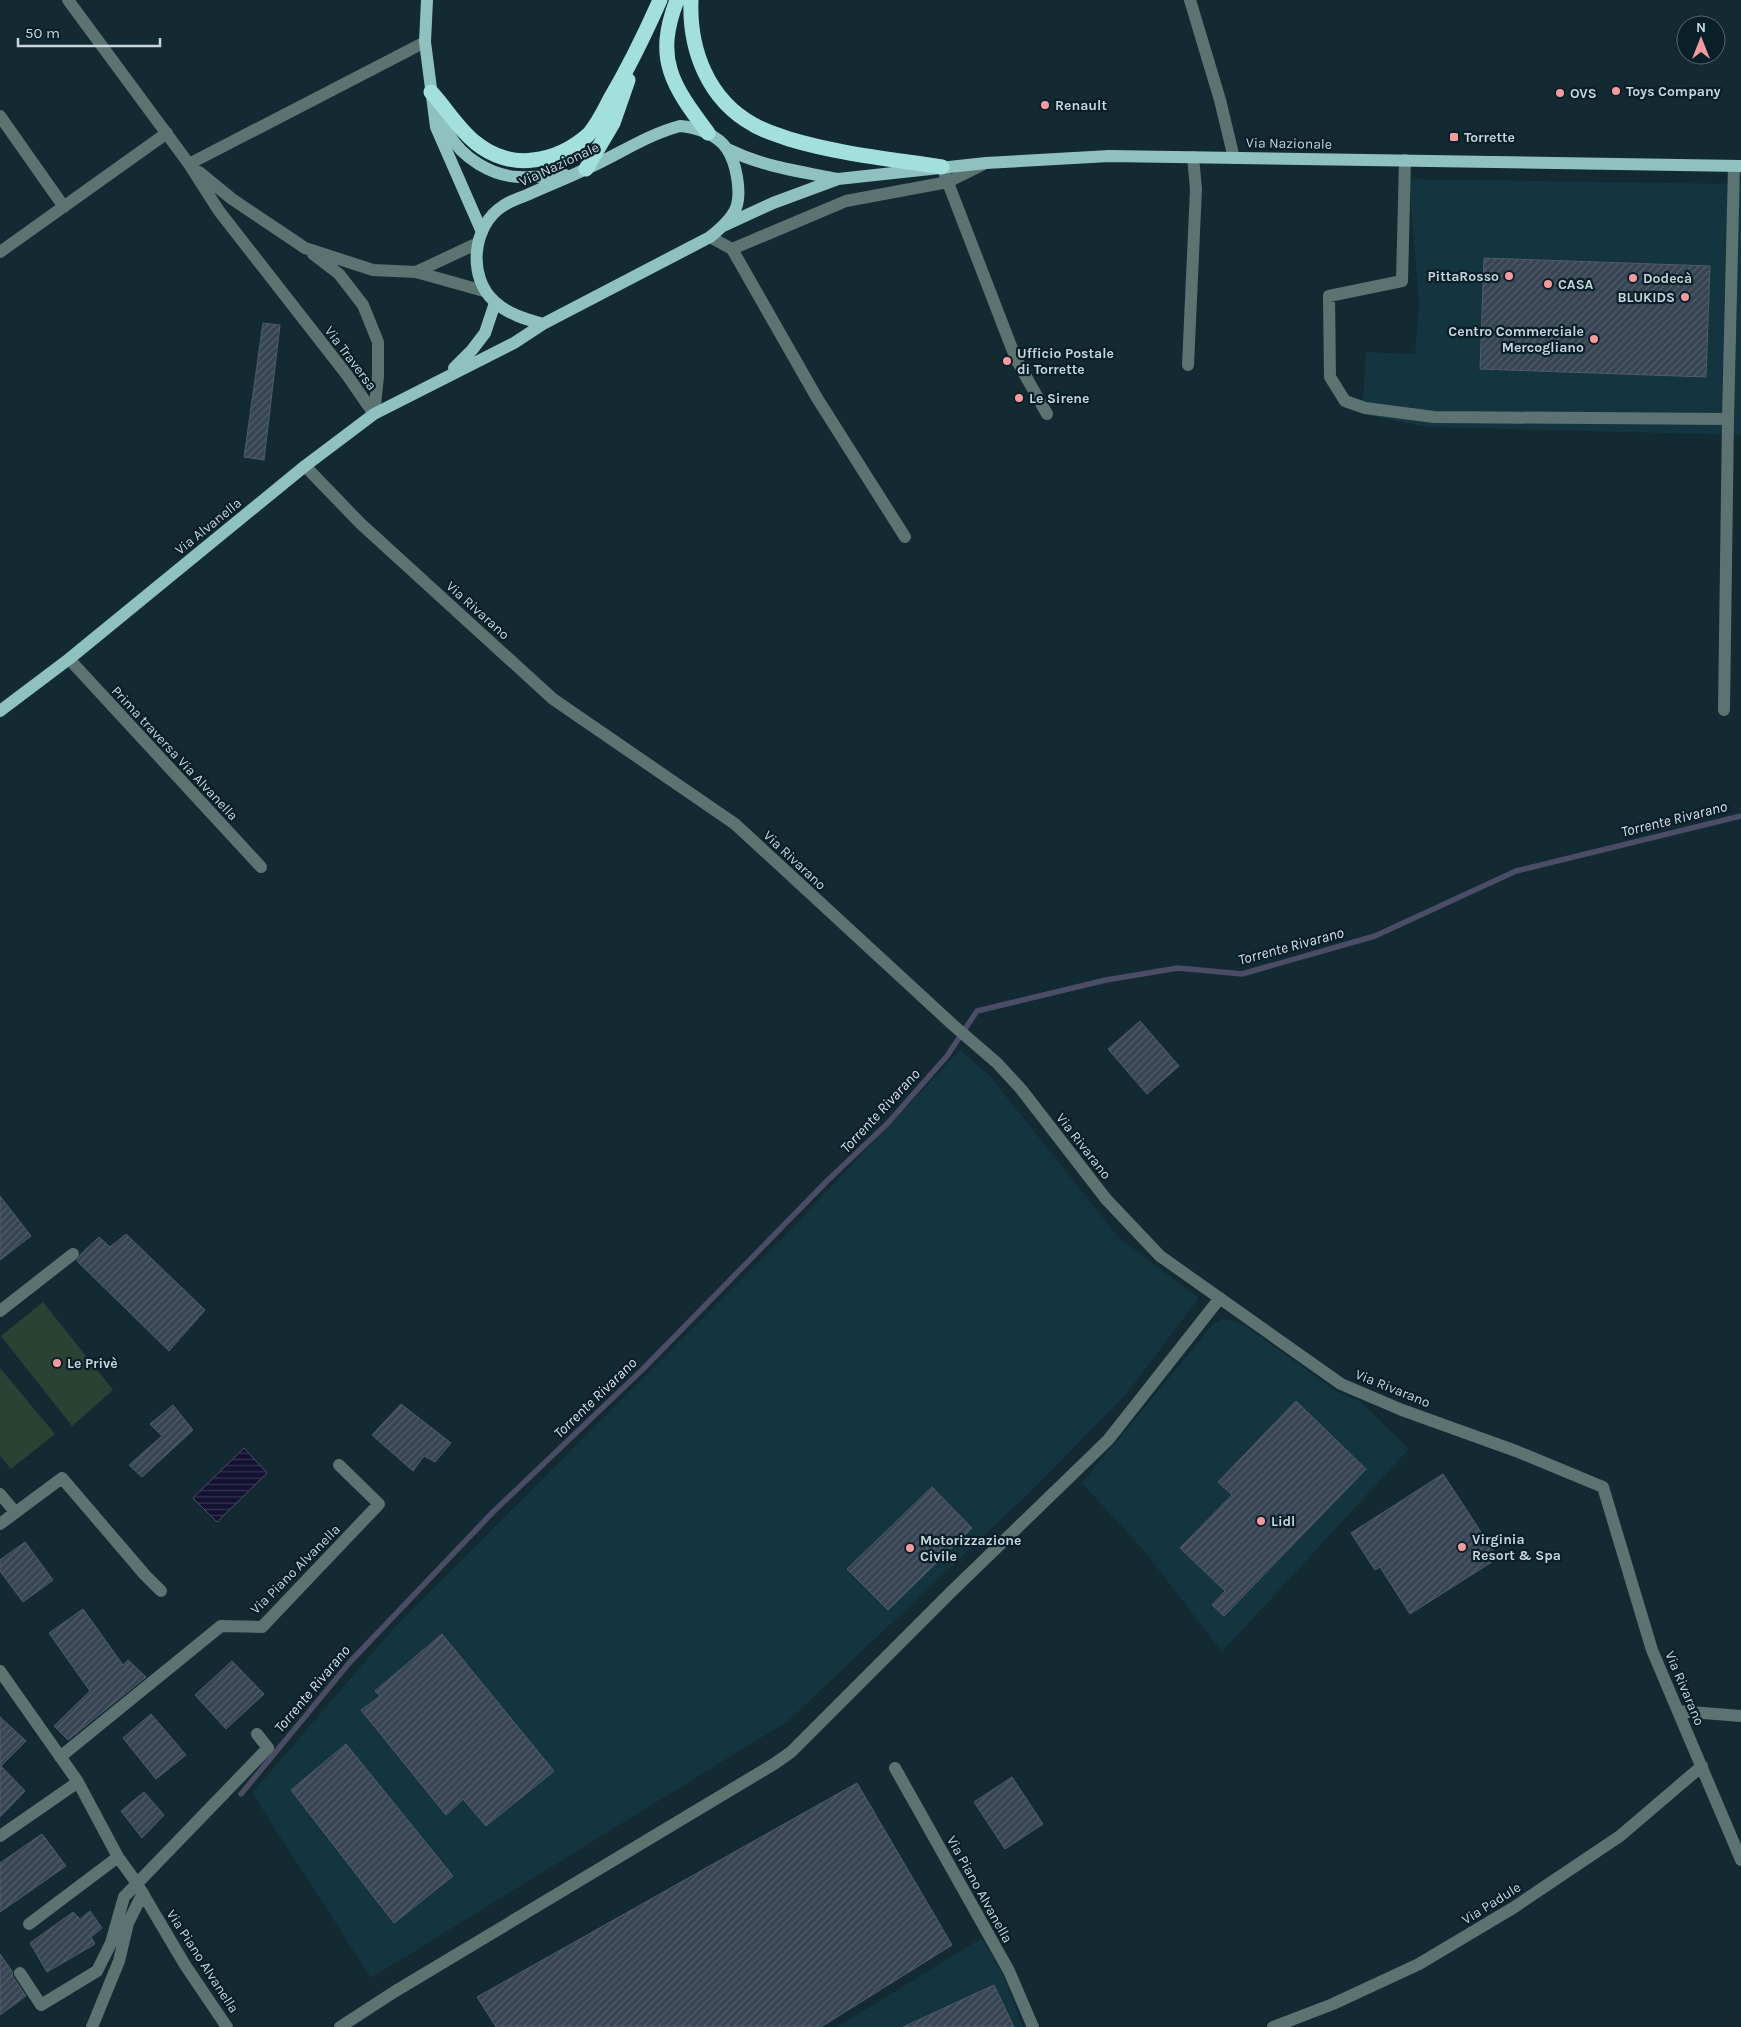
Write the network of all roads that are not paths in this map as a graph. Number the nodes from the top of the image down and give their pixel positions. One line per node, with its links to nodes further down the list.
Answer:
1 (68, 0): 11 (street, Via Traversa)
2 (660, 0): 8 (highway)
3 (678, 0): 12 (highway)
4 (691, 0): 20 (highway)
5 (1190, 0): 15 (street)
6 (428, 1): 7 (main road)
7 (425, 42): 9 (main road); 17 (street)
8 (634, 57): 9 (highway); 19 (highway)
9 (431, 92): 19 (main road); 25 (main road)
10 (0, 116): 22 (street)
11 (167, 133): 17 (street, Via Traversa); 22 (street)
12 (708, 133): 13 (main road, Via Nazionale); 19 (main road, Via Nazionale)
13 (727, 149): 21 (main road, Via Nazionale); 23 (main road, Via Nazionale)
14 (1193, 157): 15 (main road, Via Nazionale); 20 (main road, Via Nazionale); 33 (street)
15 (1234, 158): 16 (main road, Via Nazionale)
16 (1405, 160): 18 (main road, Via Nazionale); 37 (street)
17 (189, 164): 26 (street, Via Traversa); 35 (street, Via Traversa)
18 (1737, 166): 37 (street)
19 (579, 172): 25 (main road, Via Nazionale)
20 (945, 175): 21 (main road, Via Nazionale); 27 (street); 36 (street)
21 (838, 179): 23 (main road, Via Nazionale)
22 (64, 207): 28 (street)
23 (723, 226): 24 (main road, Via Nazionale)
24 (710, 237): 27 (street); 32 (main road, Via Nazionale)
25 (480, 238): 29 (street, Via Traversa); 30 (main road)
26 (305, 248): 29 (street, Via Traversa); 35 (street, Via Traversa)
27 (732, 250): 39 (street)
28 (0, 252)
29 (416, 272): 30 (street, Via Traversa)
30 (484, 291): 31 (main road)
31 (495, 303): 32 (main road); 34 (main road)
32 (543, 324): 34 (main road, Via Nazionale)
33 (1188, 365)
34 (445, 377): 35 (main road, Via Alvanella)
35 (374, 414): 38 (main road, Via Alvanella)
36 (1047, 414)
37 (1728, 420): 41 (street)
38 (305, 466): 40 (main road, Via Alvanella); 45 (street, Via Rivarano)
39 (905, 537)
40 (69, 659): 42 (main road, Via Alvanella); 43 (street, Prima traversa Via Alvanella)
41 (1724, 710)
42 (0, 711)
43 (261, 867)
44 (73, 1254): 46 (street)
45 (1220, 1298): 53 (street, Via Rivarano); 68 (street)
46 (0, 1311)
47 (339, 1465): 56 (street, Via Piano Alvanella)
48 (0, 1494): 49 (street)
49 (15, 1512): 50 (street); 51 (street)
50 (0, 1524)
51 (161, 1591)
52 (0, 1671): 56 (street, Via Piano Alvanella)
53 (1678, 1711): 54 (street); 57 (street, Via Rivarano)
54 (1741, 1716)
55 (257, 1734): 63 (street)
56 (60, 1757): 59 (street, Via Piano Alvanella)
57 (1702, 1766): 62 (street, Via Rivarano); 70 (street, Via Padule)
58 (895, 1768): 69 (street, Via Piano Alvanella)
59 (78, 1782): 60 (street); 61 (street, Via Piano Alvanella)
60 (0, 1836)
61 (118, 1857): 63 (street, Via Piano Alvanella); 64 (street)
62 (1741, 1860)
63 (139, 1888): 65 (street); 66 (street); 67 (street, Via Piano Alvanella)
64 (29, 1924)
65 (20, 1973)
66 (92, 2027)
67 (227, 2027)
68 (340, 2027)
69 (1033, 2027)
70 (1273, 2027)

